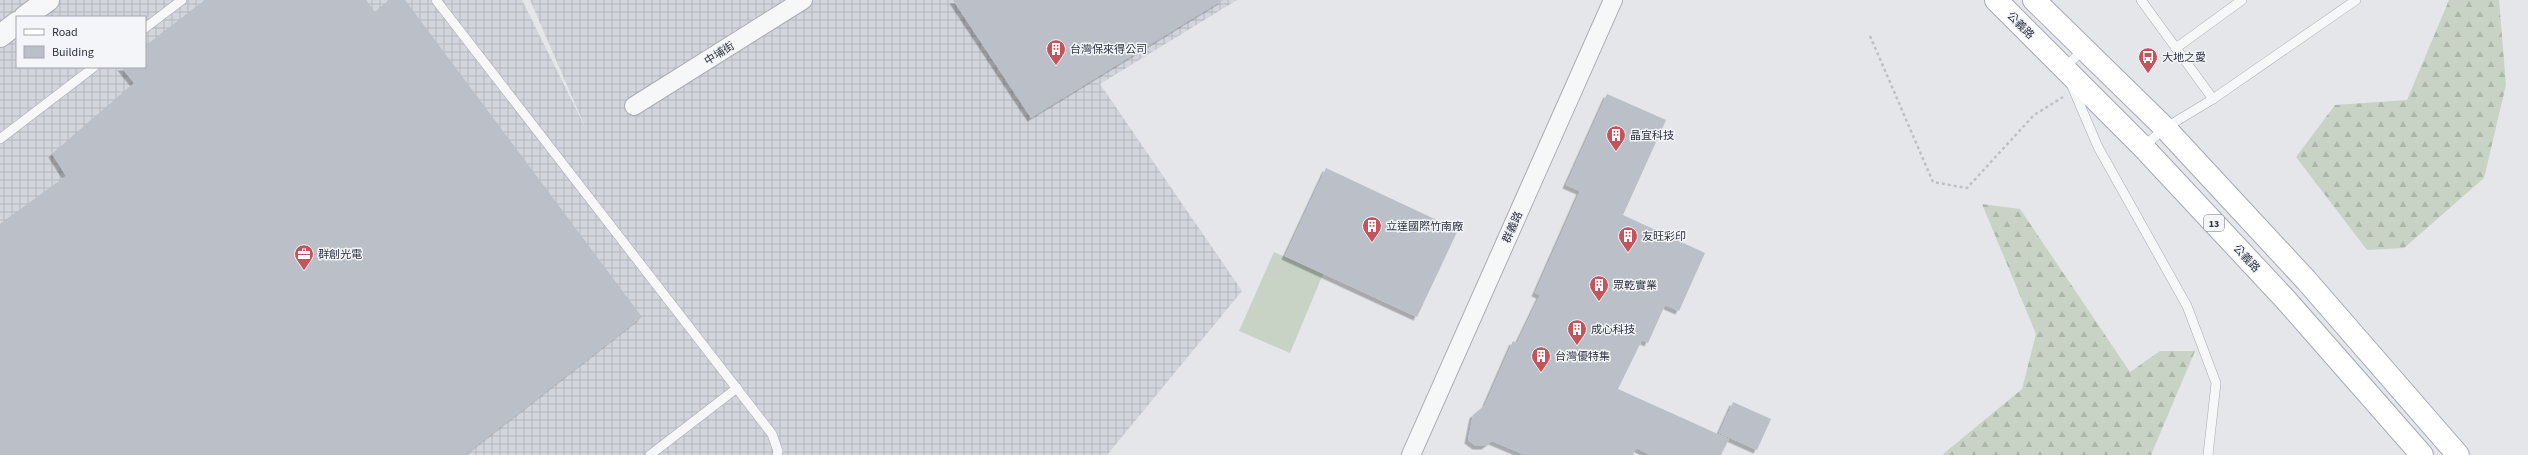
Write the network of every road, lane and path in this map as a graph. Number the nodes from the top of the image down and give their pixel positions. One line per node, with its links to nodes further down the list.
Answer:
1 (48, 0): 11 (street)
2 (182, 0): 13 (lane)
3 (436, 0): 26 (lane)
4 (803, 0): 22 (street, 中埔街)
5 (1613, 0): 29 (street, 群義路)
6 (1996, 0): 19 (main road, 公義路 / 13)
7 (2034, 0): 17 (main road, 13)
8 (2141, 0): 16 (lane)
9 (2242, 0): 16 (lane)
10 (2356, 0): 21 (lane)
11 (27, 16)
12 (16, 24): 14 (street)
13 (146, 27)
14 (0, 36)
15 (1870, 36): 20 (path)
16 (2176, 48): 21 (lane)
17 (2084, 49): 19 (lane); 23 (main road, 13)
18 (93, 68): 24 (lane)
19 (2064, 68): 20 (lane); 25 (main road, 公義路 / 13)
20 (2073, 90): 30 (lane)
21 (2213, 99): 23 (lane)
22 (634, 106)
23 (2165, 128): 25 (lane); 32 (main road, 13)
24 (0, 139)
25 (2142, 147): 31 (main road, 公義路 / 13)
26 (737, 388): 27 (lane); 28 (lane)
27 (650, 455)
28 (777, 455)
29 (1411, 455)
30 (2208, 455)
31 (2422, 455)
32 (2458, 455)

